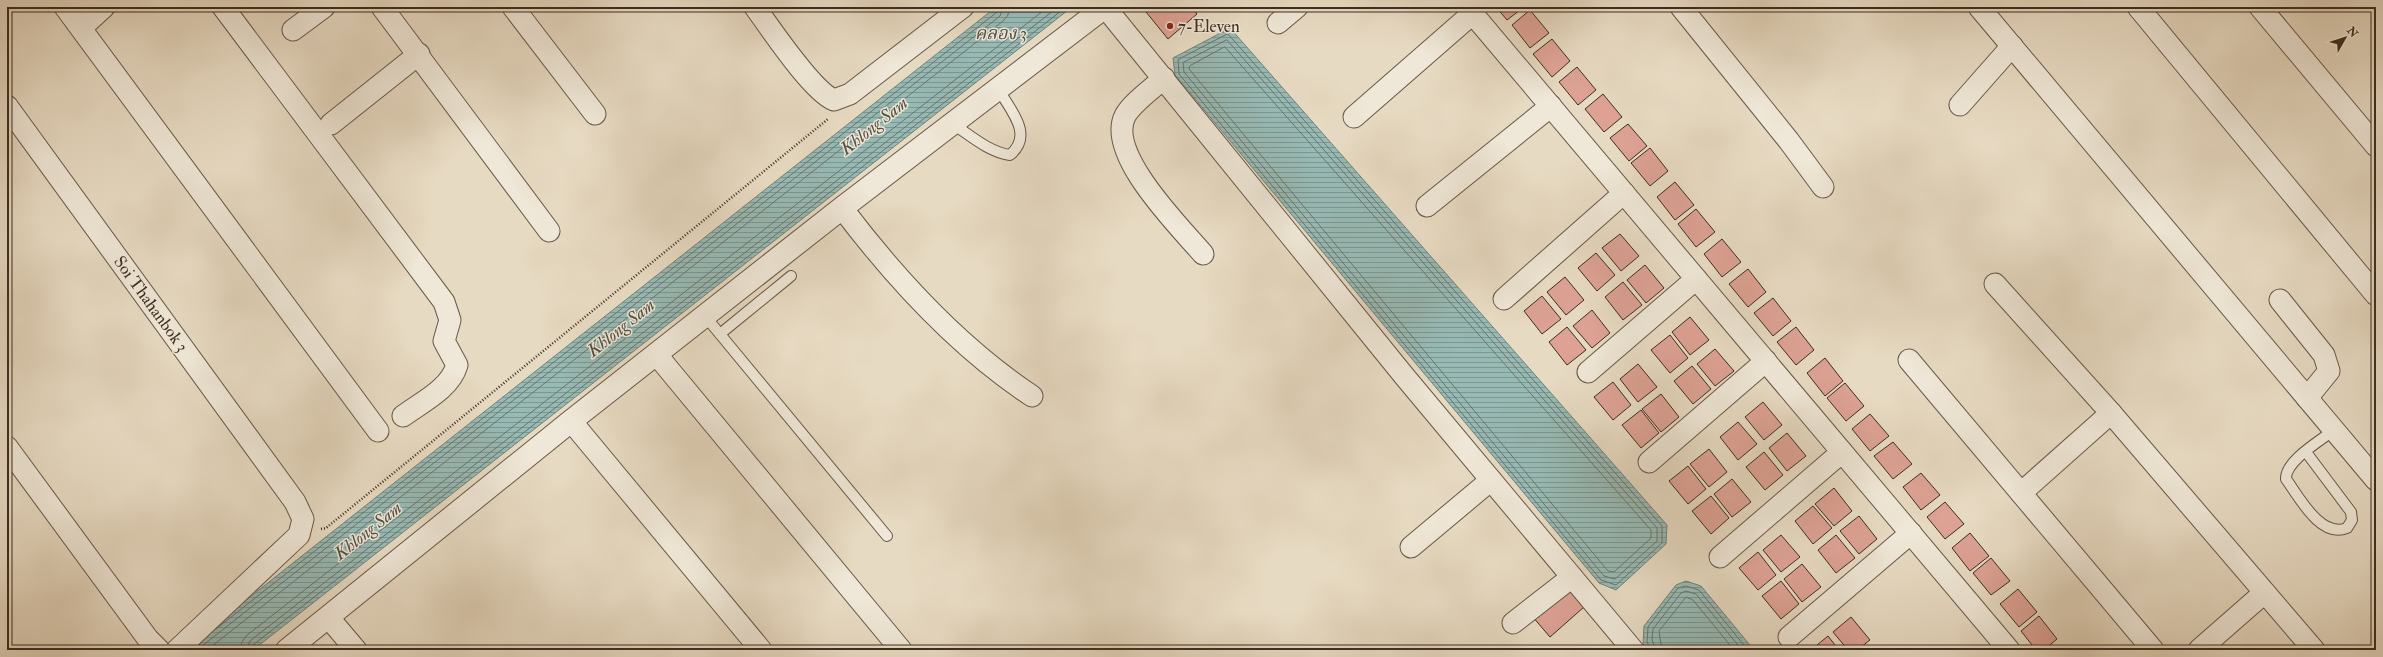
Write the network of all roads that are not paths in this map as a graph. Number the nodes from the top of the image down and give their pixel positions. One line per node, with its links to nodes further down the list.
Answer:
1 (65, 7): 17 (street)
2 (104, 7): 17 (street)
3 (223, 7): 52 (street)
4 (324, 7): 18 (street)
5 (382, 7): 20 (street)
6 (513, 7): 26 (street)
7 (755, 7): 8 (street)
8 (963, 7)
9 (1105, 7): 21 (street); 22 (street)
10 (1297, 7): 16 (street)
11 (1681, 7): 31 (street)
12 (1979, 7): 19 (street)
13 (2138, 7): 40 (street)
14 (2260, 7): 30 (street)
15 (1469, 10): 25 (street); 27 (street)
16 (1278, 23)
17 (81, 28): 55 (street)
18 (293, 30)
19 (2012, 46): 23 (street); 50 (street)
20 (419, 54): 28 (street); 35 (street)
21 (1164, 78): 36 (street); 60 (street)
22 (999, 90): 29 (street); 29 (lane)
23 (1960, 105)
24 (7, 106): 73 (street, Soi Thahanbok 3)
25 (1551, 106): 32 (street); 33 (street)
26 (595, 114)
27 (1354, 117)
28 (331, 124)
29 (953, 124): 34 (street)
30 (2376, 146)
31 (1823, 187)
32 (1624, 193): 38 (street); 41 (street)
33 (1427, 206)
34 (842, 208): 43 (street); 49 (street)
35 (549, 231)
36 (1203, 254)
37 (792, 276): 44 (lane)
38 (1696, 279): 47 (street); 48 (street)
39 (1995, 284): 51 (street)
40 (2376, 295)
41 (1504, 299)
42 (2280, 300): 50 (street)
43 (705, 316): 44 (lane); 45 (street)
44 (720, 334): 64 (lane)
45 (656, 354): 53 (street); 77 (street)
46 (1909, 360): 62 (street)
47 (1766, 361): 57 (street); 59 (street)
48 (1588, 372)
49 (1032, 396)
50 (2307, 398): 54 (street)
51 (2111, 414): 62 (street); 68 (street)
52 (403, 416)
53 (571, 421): 69 (street); 76 (street)
54 (2334, 430): 58 (lane); 61 (street)
55 (378, 431)
56 (7, 447): 72 (street)
57 (1842, 452): 63 (street); 66 (street)
58 (2306, 452): 58 (lane)
59 (1649, 462)
60 (1491, 480): 65 (street); 67 (street)
61 (2376, 480)
62 (2021, 493): 80 (street)
63 (1911, 533): 71 (street); 79 (street)
64 (887, 536)
65 (1411, 547)
66 (1720, 557)
67 (1572, 577): 70 (street); 78 (street)
68 (2264, 592): 81 (street); 82 (street)
69 (328, 617): 74 (street); 75 (street)
70 (1513, 623)
71 (1789, 637)
72 (159, 650)
73 (177, 650)
74 (287, 650)
75 (356, 650)
76 (761, 650)
77 (901, 650)
78 (1633, 650)
79 (2009, 650)
80 (2153, 650)
81 (2199, 650)
82 (2314, 650)

